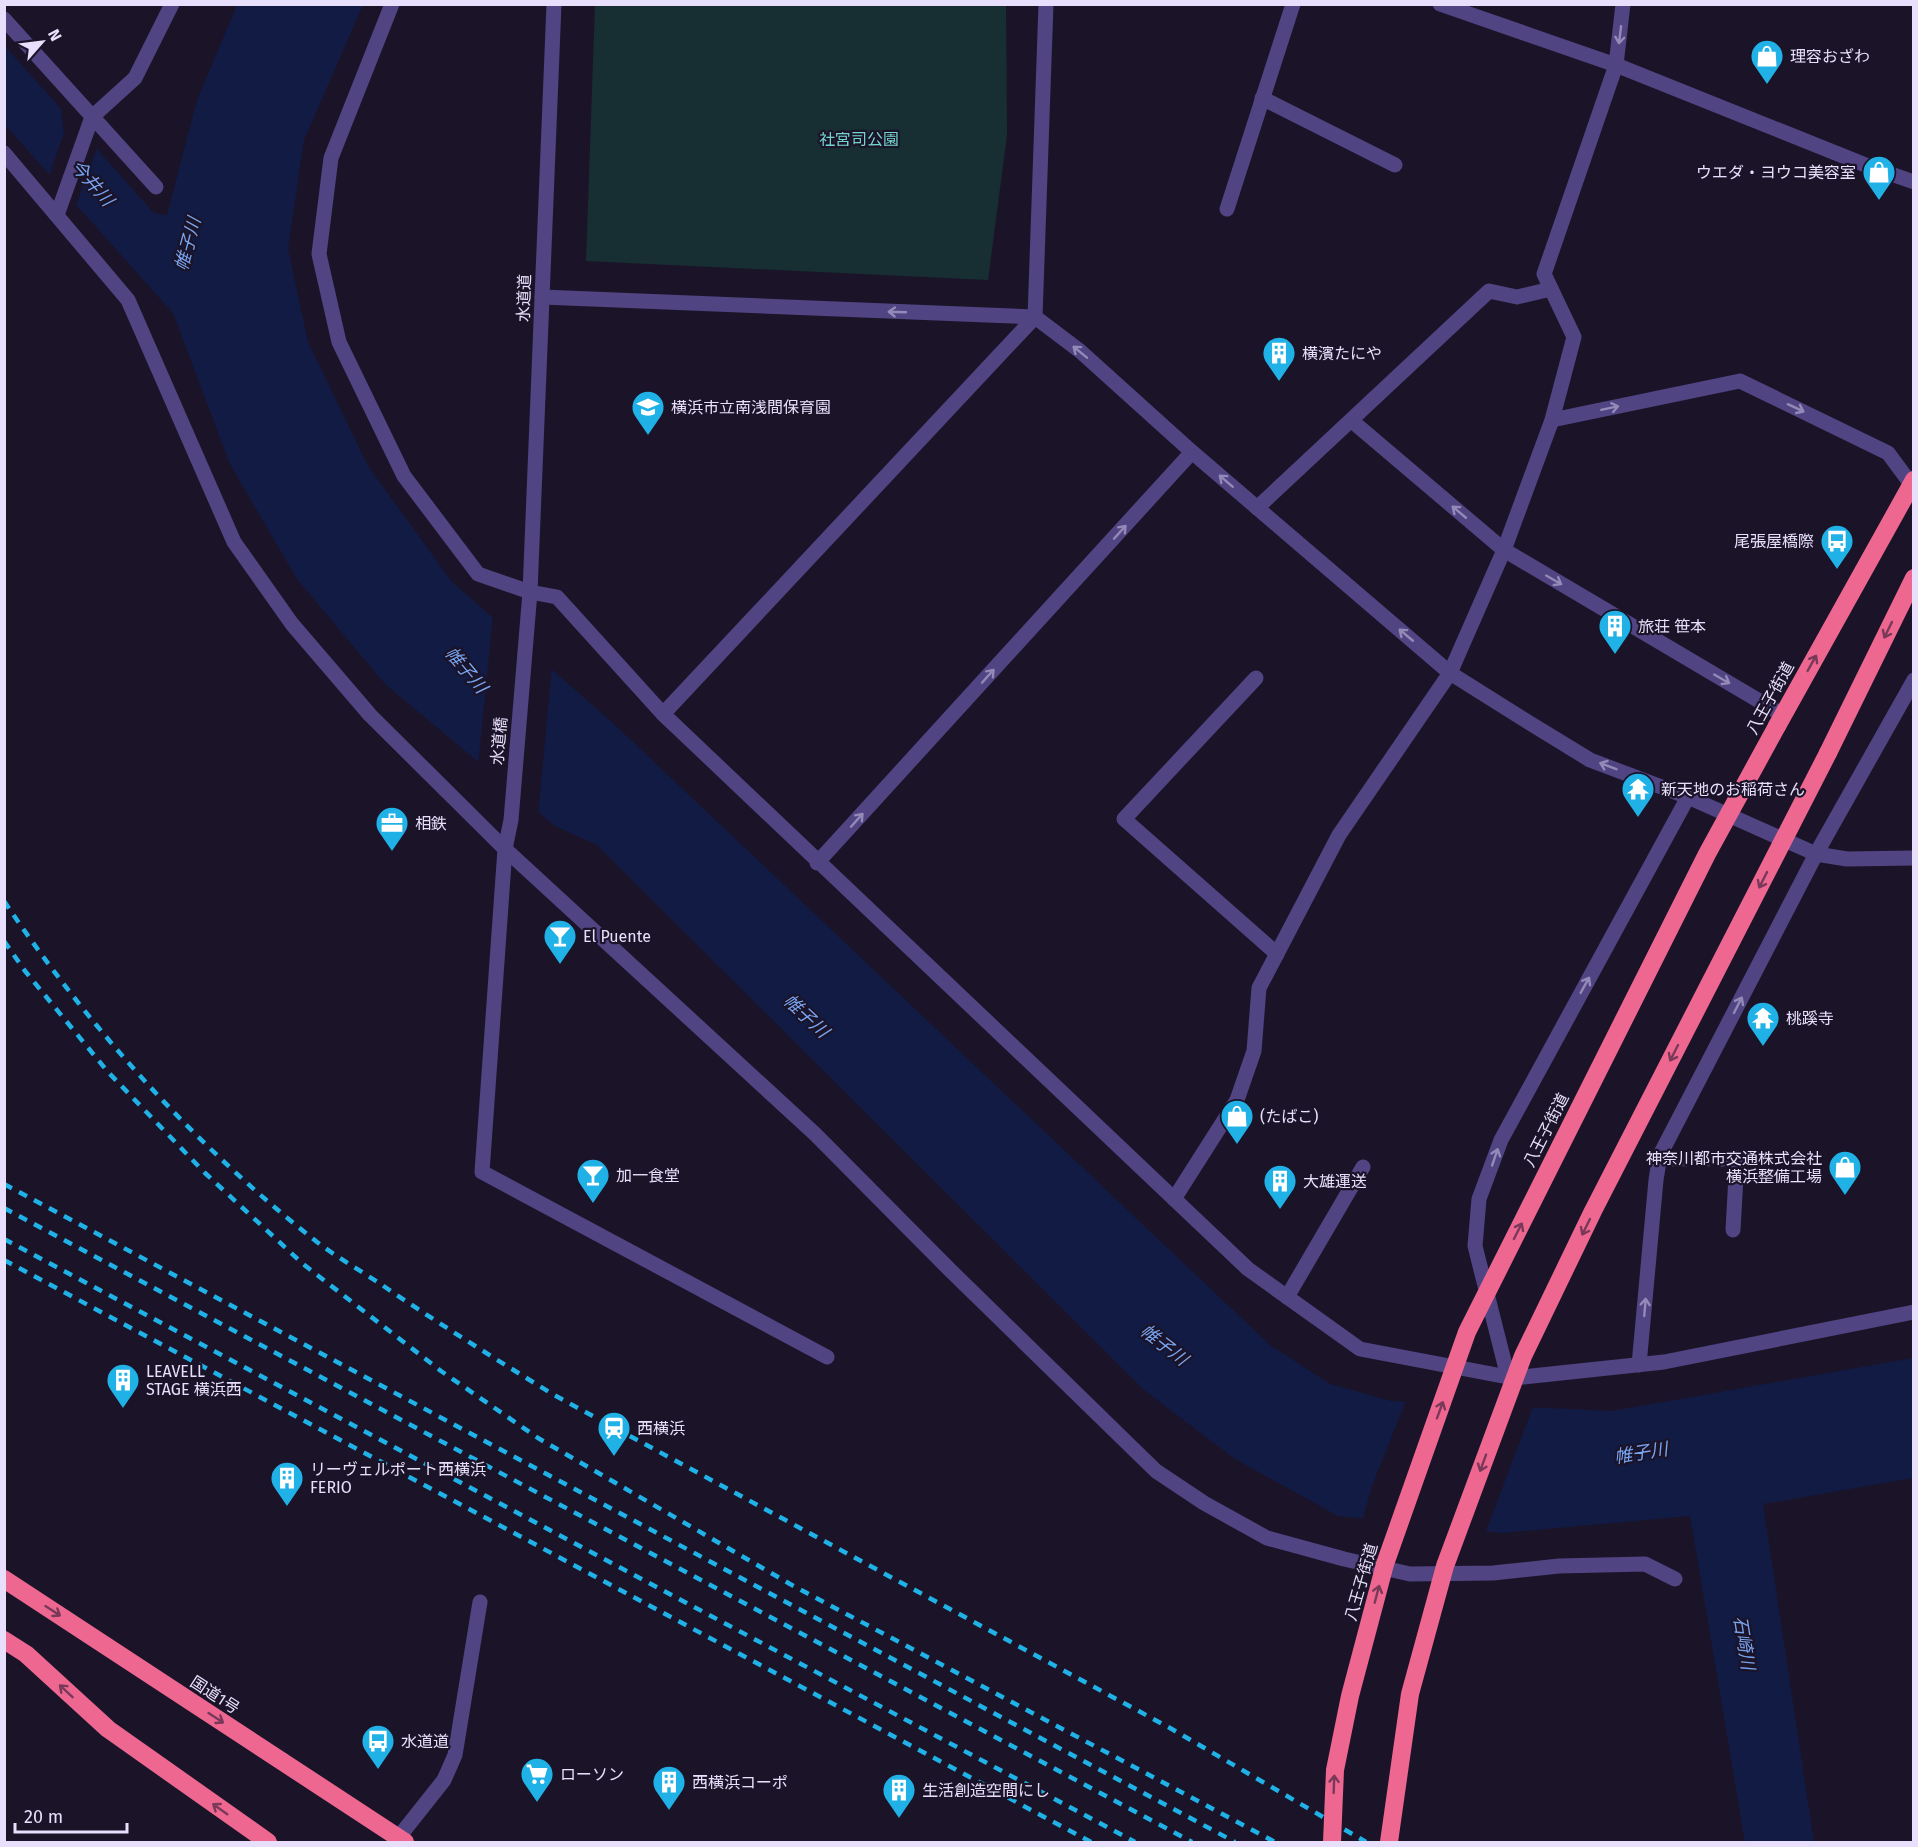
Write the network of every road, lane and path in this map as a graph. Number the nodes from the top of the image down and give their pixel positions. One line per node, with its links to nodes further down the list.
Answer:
1 (172, 4): 11 (street)
2 (392, 4): 28 (street)
3 (554, 4): 19 (street, 水道道)
4 (1046, 4): 20 (street)
5 (1293, 4): 10 (street)
6 (1440, 4): 9 (street)
7 (1623, 4): 9 (street, one-way to 9)
8 (4, 20): 11 (street)
9 (1616, 65): 14 (street); 18 (street)
10 (1262, 98): 13 (street); 16 (street)
11 (92, 117): 15 (street); 17 (street)
12 (4, 153): 17 (street)
13 (1395, 165)
14 (1914, 182)
15 (156, 187)
16 (1227, 209)
17 (57, 216): 35 (street)
18 (1551, 290): 21 (street); 22 (street)
19 (542, 297): 20 (street, one-way to 19); 28 (street, 水道道)
20 (1035, 317): 23 (street, one-way to 20); 32 (street)
21 (1552, 420): 24 (street, one-way to 24); 26 (street)
22 (1352, 421): 25 (street); 26 (street, one-way to 22)
23 (1192, 452): 25 (street, one-way to 23); 38 (street, one-way to 23)
24 (1913, 484): 33 (highway, 八王子街道, one-way to 24)
25 (1257, 507): 29 (street, one-way to 25)
26 (1504, 550): 29 (street); 33 (street, one-way to 33)
27 (1914, 578): 56 (highway, one-way to 56, bridge)
28 (530, 592): 32 (street); 35 (street, 水道橋)
29 (1450, 673): 34 (street, one-way to 29); 39 (street)
30 (1256, 678): 39 (street)
31 (1914, 680): 36 (street)
32 (663, 714): 38 (street)
33 (1780, 720): 55 (highway, 八王子街道, one-way to 33, bridge)
34 (1688, 797): 36 (street); 48 (street, one-way to 34)
35 (505, 849): 46 (street, 水道橋); 50 (street)
36 (1816, 854): 37 (street); 47 (street, one-way to 36)
37 (1914, 858)
38 (817, 863): 42 (street)
39 (1277, 954): 42 (street)
40 (1722, 1159): 43 (street)
41 (1363, 1167): 44 (street)
42 (1174, 1199): 44 (street)
43 (1733, 1230)
44 (1287, 1296): 48 (street)
45 (1914, 1312): 47 (street)
46 (827, 1357)
47 (1639, 1365): 48 (street)
48 (1508, 1377)
49 (4, 1579): 54 (highway, 国道1号, one-way to 54)
50 (1675, 1579)
51 (480, 1602): 54 (street)
52 (4, 1640): 53 (highway, one-way to 52)
53 (259, 1840)
54 (401, 1840)
55 (1332, 1842)
56 (1389, 1842)

